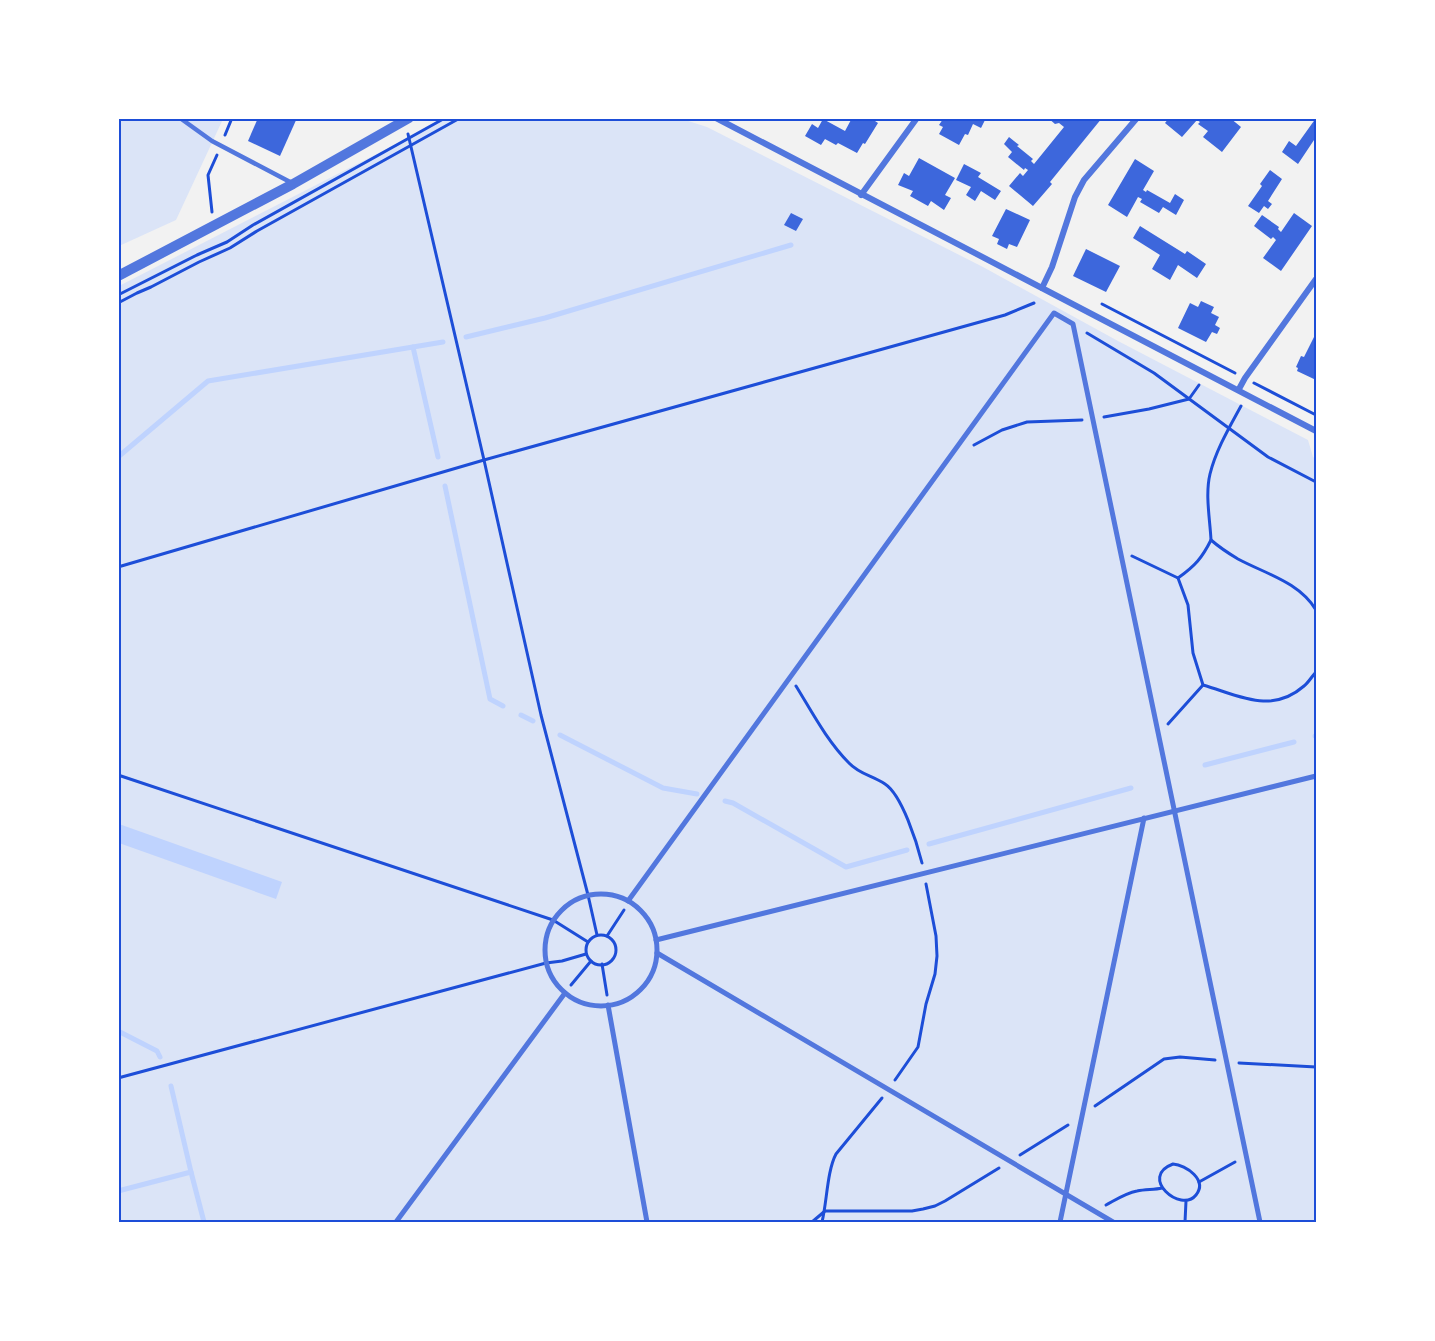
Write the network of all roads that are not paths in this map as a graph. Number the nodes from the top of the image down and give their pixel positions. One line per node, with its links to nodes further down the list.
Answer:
1 (180, 118): 6 (lane)
2 (716, 118): 7 (street)
3 (917, 118): 7 (street)
4 (1137, 118): 10 (street)
5 (406, 120): 6 (street)
6 (293, 184): 8 (street)
7 (861, 195): 10 (street)
8 (118, 276)
9 (1317, 279): 11 (street)
10 (1042, 288): 11 (street)
11 (1239, 389): 12 (street)
12 (1317, 430)
13 (1317, 776): 14 (street)
14 (1175, 811): 15 (street); 16 (street); 26 (street)
15 (1144, 818): 17 (street); 21 (street)
16 (628, 901): 17 (street); 19 (street)
17 (656, 940): 18 (street)
18 (657, 953): 20 (street); 21 (street)
19 (565, 993): 20 (street); 22 (street)
20 (608, 1005): 23 (street)
21 (1066, 1195): 24 (street); 25 (street)
22 (396, 1222)
23 (647, 1222)
24 (1060, 1222)
25 (1113, 1222)
26 (1260, 1222)

